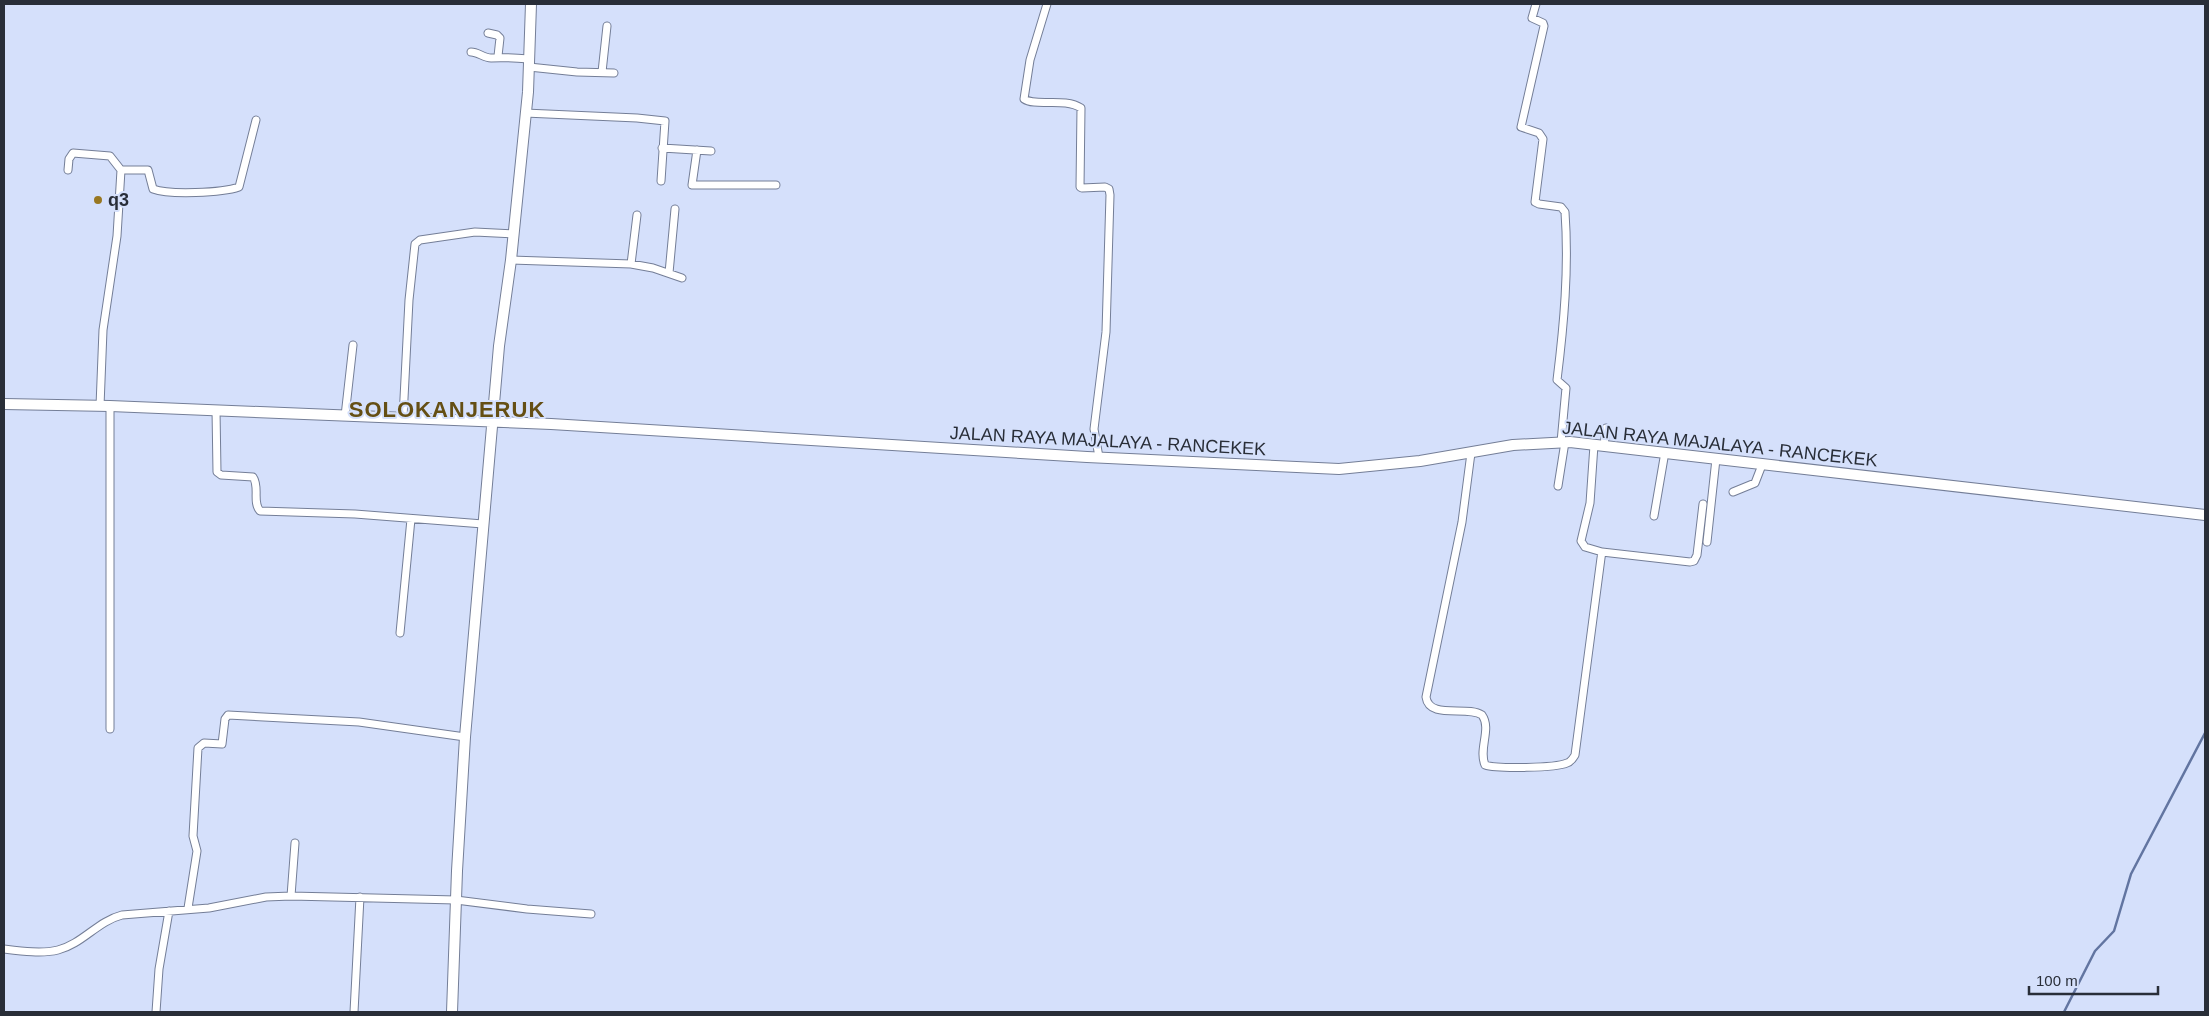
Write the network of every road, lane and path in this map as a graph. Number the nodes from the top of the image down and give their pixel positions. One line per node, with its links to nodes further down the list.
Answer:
1 (531, 4): 8 (main road)
2 (1047, 4): 39 (street)
3 (1536, 4): 35 (street)
4 (607, 26): 9 (street)
5 (488, 33): 7 (street)
6 (471, 52): 7 (street)
7 (498, 56): 8 (street)
8 (529, 63): 9 (street); 11 (main road)
9 (602, 72): 10 (street)
10 (614, 73)
11 (525, 113): 13 (street); 22 (main road)
12 (256, 120): 17 (street)
13 (662, 148): 14 (street); 18 (street)
14 (697, 150): 15 (street); 19 (street)
15 (711, 151)
16 (68, 170): 17 (street)
17 (121, 170): 29 (street)
18 (661, 181)
19 (776, 185)
20 (675, 209): 25 (street)
21 (636, 215): 24 (street)
22 (513, 234): 23 (main road); 32 (street)
23 (511, 260): 24 (street); 33 (main road)
24 (631, 264): 25 (street)
25 (669, 273): 26 (street)
26 (682, 278)
27 (353, 346): 31 (street)
28 (4, 404): 29 (main road, JALAN RAYA MAJALAYA - RANCEKEK)
29 (105, 406): 30 (main road, JALAN RAYA MAJALAYA - RANCEKEK); 52 (street)
30 (216, 410): 31 (main road, JALAN RAYA MAJALAYA - RANCEKEK); 47 (street)
31 (345, 416): 32 (main road, JALAN RAYA MAJALAYA - RANCEKEK)
32 (403, 418): 33 (main road, JALAN RAYA MAJALAYA - RANCEKEK)
33 (492, 421): 39 (main road, JALAN RAYA MAJALAYA - RANCEKEK); 48 (main road)
34 (1606, 428): 36 (street)
35 (1563, 442): 36 (main road, JALAN RAYA MAJALAYA - RANCEKEK); 38 (main road, JALAN RAYA MAJALAYA - RANCEKEK); 42 (street)
36 (1599, 445): 37 (main road, JALAN RAYA MAJALAYA - RANCEKEK); 50 (street)
37 (1665, 452): 40 (main road, JALAN RAYA MAJALAYA - RANCEKEK); 46 (street)
38 (1471, 453): 39 (main road, JALAN RAYA MAJALAYA - RANCEKEK); 50 (street)
39 (1098, 457)
40 (1716, 459): 41 (main road, JALAN RAYA MAJALAYA - RANCEKEK); 49 (street)
41 (1762, 465): 43 (street); 45 (main road, JALAN RAYA MAJALAYA - RANCEKEK)
42 (1558, 486)
43 (1733, 492)
44 (1703, 504): 50 (street)
45 (2205, 515)
46 (1654, 516)
47 (411, 519): 48 (street); 51 (street)
48 (483, 524): 53 (main road)
49 (1708, 542)
50 (1602, 552)
51 (400, 633)
52 (110, 729)
53 (465, 737): 57 (main road); 58 (street)
54 (294, 843): 55 (street)
55 (291, 896): 56 (street); 58 (street)
56 (360, 897): 57 (street); 63 (street)
57 (456, 900): 60 (street); 64 (main road)
58 (188, 908): 59 (street)
59 (169, 911): 61 (street); 62 (street)
60 (591, 914)
61 (4, 949)
62 (156, 1012)
63 (354, 1012)
64 (452, 1012)

